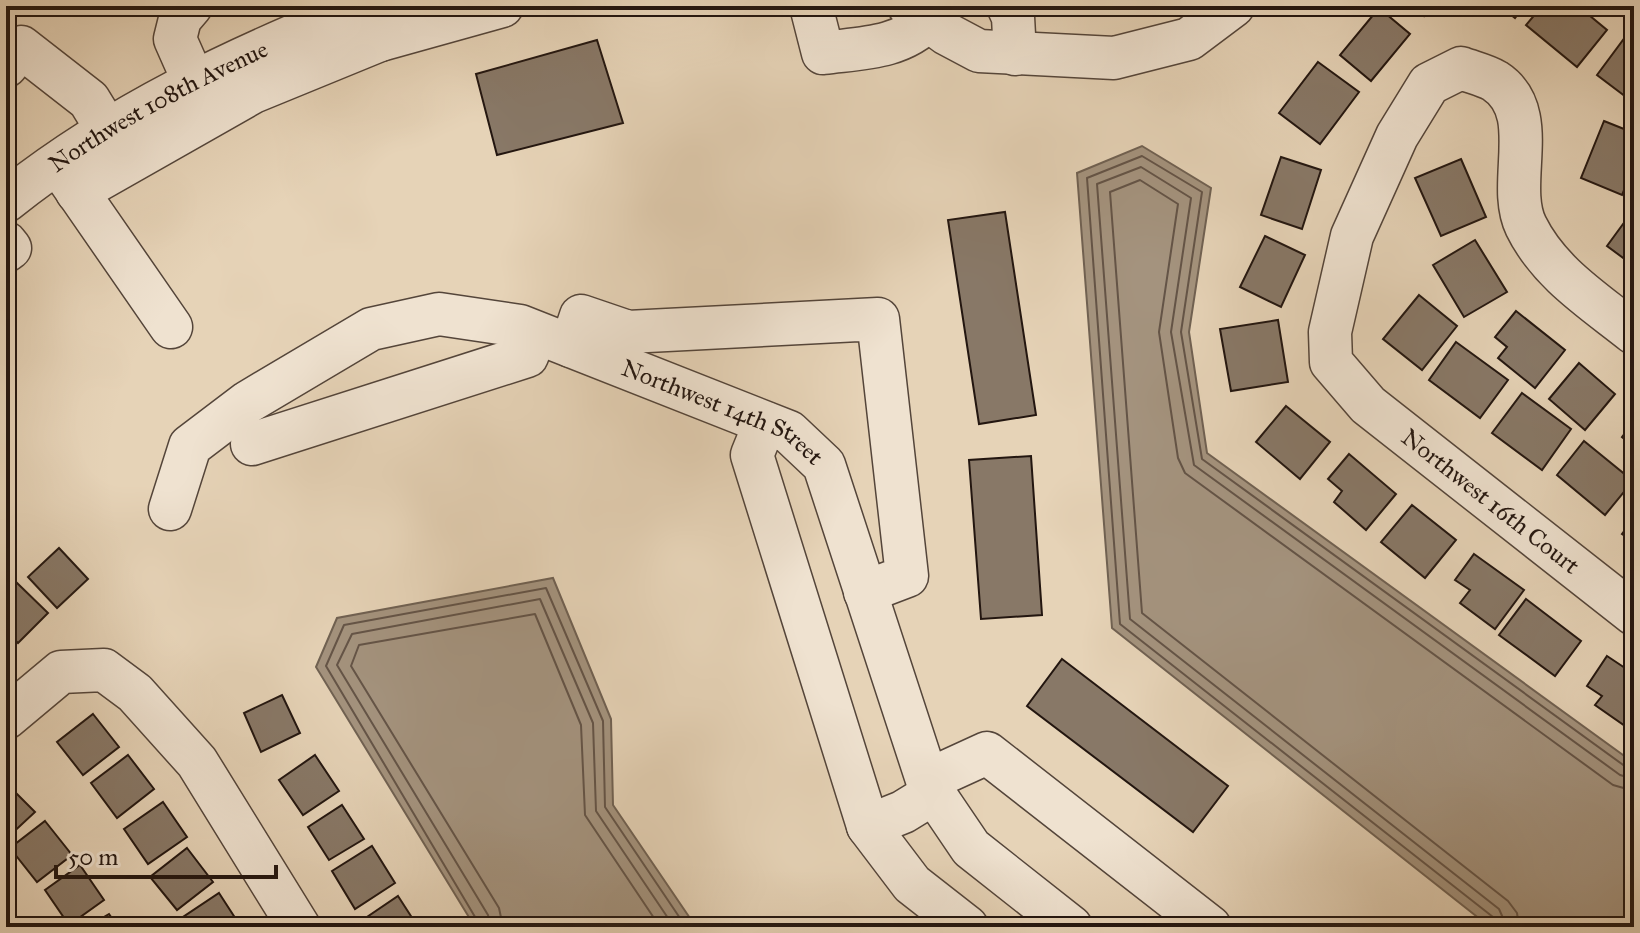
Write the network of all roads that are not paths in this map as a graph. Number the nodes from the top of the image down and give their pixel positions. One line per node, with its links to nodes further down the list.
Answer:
1 (191, 6): 10 (street)
2 (502, 6): 7 (street)
3 (811, 6): 6 (street)
4 (1009, 6): 8 (street)
5 (1233, 6): 8 (street)
6 (918, 13): 8 (street)
7 (371, 17): 10 (street, Northwest 108th Avenue); 12 (street)
8 (1015, 54)
9 (6, 66): 11 (street)
10 (194, 82): 11 (street, Northwest 108th Avenue)
11 (108, 131): 12 (street, Northwest 108th Avenue)
12 (67, 178): 13 (street, Northwest 108th Avenue); 16 (street)
13 (6, 201)
14 (6, 243): 15 (street)
15 (6, 251)
16 (171, 327)
17 (1634, 333): 23 (street, Northwest 16th Court)
18 (553, 339): 19 (street, Northwest 14th Street); 20 (street); 21 (street, Northwest 14th Street); 22 (street)
19 (765, 423): 22 (street, Northwest 14th Street); 26 (street)
20 (252, 444)
21 (170, 509)
22 (865, 592): 25 (street, Northwest 14th Street)
23 (1634, 614)
24 (6, 718): 27 (street)
25 (931, 787): 26 (street); 29 (street, Northwest 14th Street); 30 (street)
26 (868, 826): 28 (street)
27 (299, 927)
28 (967, 927)
29 (1071, 927)
30 (1210, 927)

